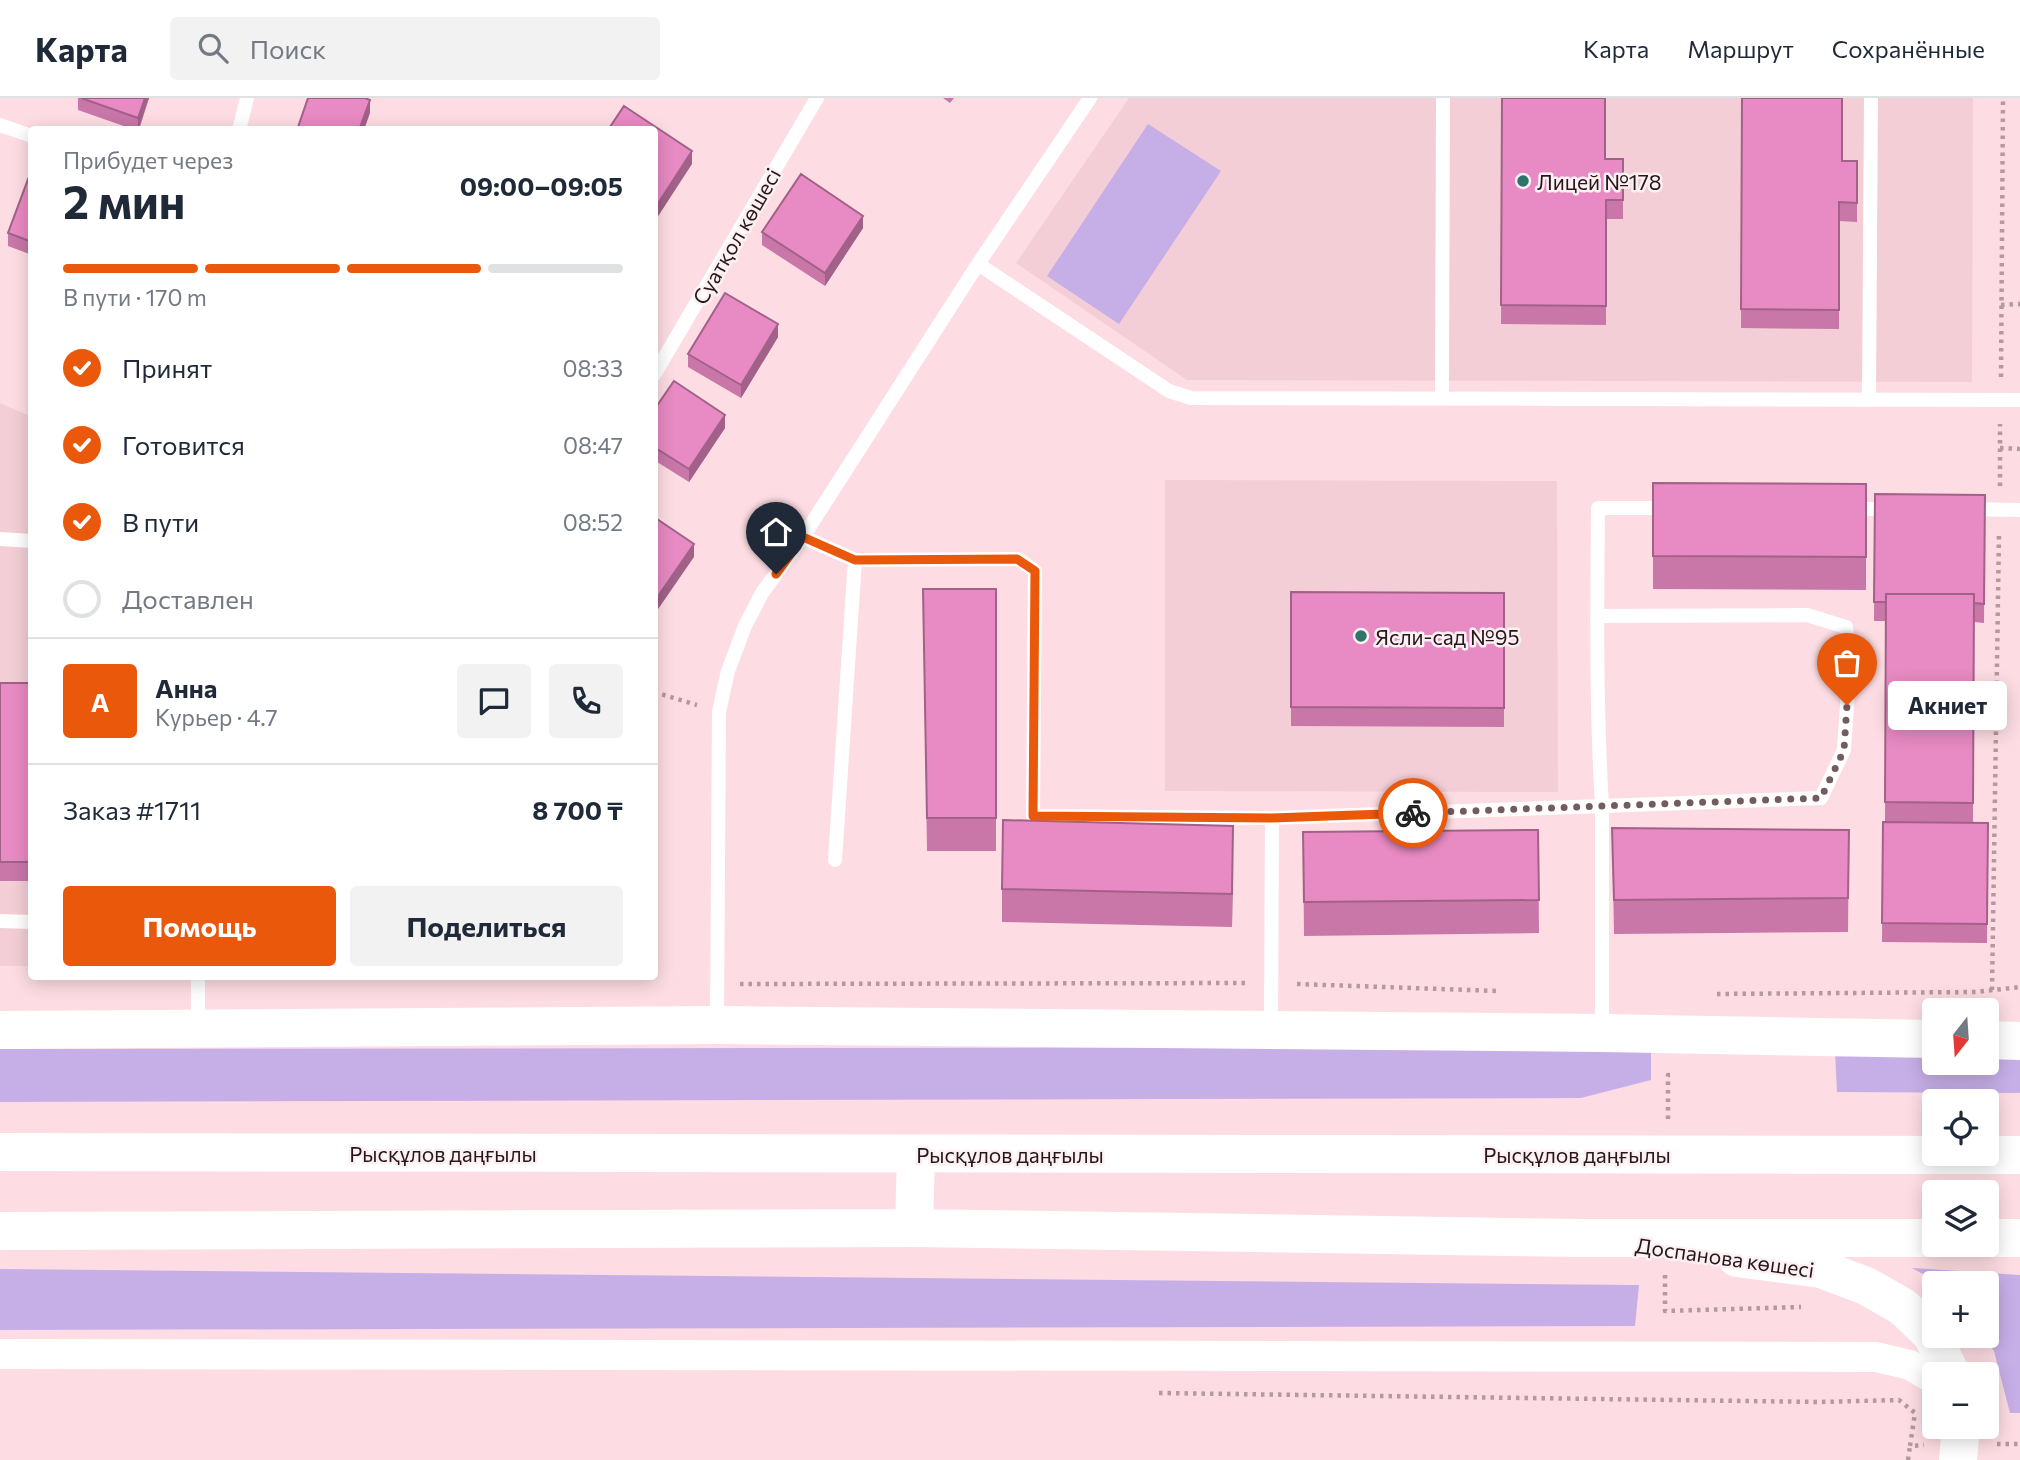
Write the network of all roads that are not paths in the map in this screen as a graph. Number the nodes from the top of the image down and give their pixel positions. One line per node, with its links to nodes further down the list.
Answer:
1 (247, 98): 7 (lane)
2 (817, 98): 10 (lane, Суатқол көшесі)
3 (1090, 98): 9 (lane)
4 (1443, 98): 11 (lane)
5 (1871, 98): 12 (lane)
6 (0, 125): 8 (lane)
7 (240, 126)
8 (28, 135)
9 (978, 264): 11 (lane); 19 (lane)
10 (658, 368)
11 (1442, 398): 12 (lane)
12 (1869, 399): 13 (lane)
13 (2020, 400)
14 (1681, 508): 23 (lane)
15 (1833, 509): 16 (lane)
16 (1903, 509)
17 (1944, 509): 18 (lane)
18 (2020, 510)
19 (803, 537): 22 (lane); 30 (lane)
20 (0, 539): 21 (lane)
21 (28, 541)
22 (855, 560): 25 (lane); 26 (lane)
23 (1597, 615): 24 (lane); 24 (lane)
24 (1602, 806): 25 (lane); 34 (lane)
25 (1272, 818): 33 (lane)
26 (835, 860)
27 (0, 921): 28 (lane)
28 (28, 922)
29 (198, 980): 31 (lane)
30 (717, 1026): 31 (main road); 33 (main road)
31 (198, 1029): 32 (main road)
32 (0, 1030)
33 (1271, 1031): 34 (main road)
34 (1602, 1033): 35 (main road)
35 (1922, 1039)
36 (0, 1152): 37 (main road, Рысқұлов даңғылы)
37 (916, 1154): 38 (main road, Рысқұлов даңғылы); 39 (main road)
38 (2020, 1155)
39 (914, 1228): 40 (main road); 41 (main road)
40 (0, 1231)
41 (1582, 1238): 42 (main road); 46 (main road, Доспанова көшесі)
42 (1922, 1238)
43 (1999, 1238): 44 (main road)
44 (2020, 1238)
45 (0, 1354): 47 (street)
46 (1945, 1362)
47 (1922, 1372)

